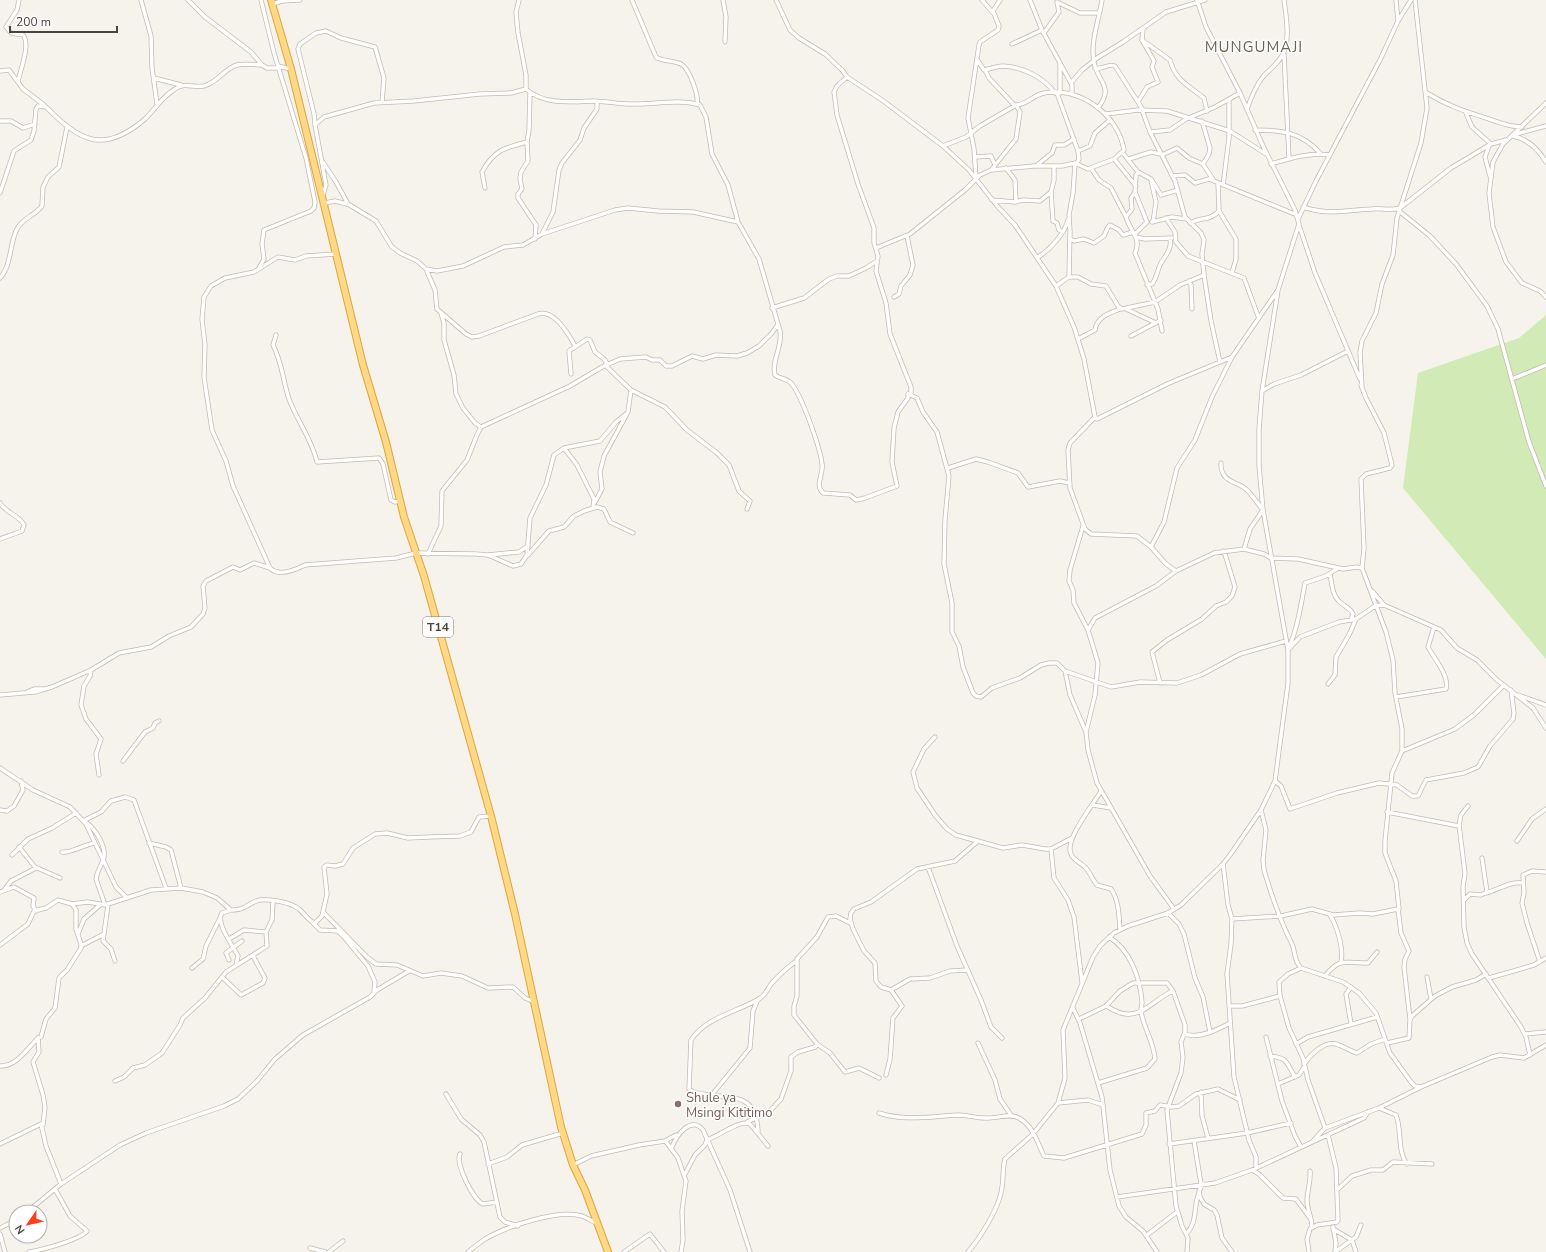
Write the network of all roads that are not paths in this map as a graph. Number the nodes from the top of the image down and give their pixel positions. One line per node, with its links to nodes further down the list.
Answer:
1 (19, 0): 44 (street)
2 (141, 0): 42 (street)
3 (188, 0): 36 (street)
4 (261, 0): 37 (street)
5 (300, 0): 22 (street)
6 (519, 0): 47 (street)
7 (632, 0): 59 (street)
8 (723, 0): 30 (street)
9 (776, 0): 43 (street)
10 (982, 0): 25 (street)
11 (1000, 0): 25 (street)
12 (1030, 0): 28 (street)
13 (1102, 0): 24 (street)
14 (1184, 0): 23 (street)
15 (1205, 0): 21 (street)
16 (1284, 0): 32 (street)
17 (1396, 0): 26 (street)
18 (1411, 0): 26 (street)
19 (1415, 0): 48 (street)
20 (1056, 1): 24 (street); 28 (street)
21 (1197, 1): 23 (street); 52 (street)
22 (272, 2): 39 (highway, T14)
23 (1187, 6): 27 (street)
24 (1099, 12): 34 (street)
25 (993, 13): 33 (street)
26 (1398, 21): 95 (street)
27 (1143, 29): 29 (street); 34 (street)
28 (1043, 32): 31 (street); 35 (street)
29 (1142, 40): 56 (street); 65 (street)
30 (725, 42)
31 (1012, 44)
32 (1284, 53): 63 (street); 83 (street)
33 (978, 60): 40 (street); 81 (street)
34 (1093, 61): 38 (street); 45 (street)
35 (1060, 62): 45 (street); 50 (street)
36 (262, 65): 37 (street); 46 (street)
37 (278, 66): 39 (street); 155 (street)
38 (1095, 68): 56 (street); 62 (street)
39 (291, 69): 124 (highway, T14)
40 (985, 70): 50 (street); 60 (street)
41 (0, 71): 44 (street)
42 (154, 78): 46 (street); 58 (street)
43 (847, 78): 89 (street); 150 (street)
44 (18, 82): 61 (street)
45 (1071, 83): 51 (street)
46 (181, 85): 58 (street)
47 (526, 89): 49 (street); 55 (street)
48 (1425, 92): 66 (street); 130 (street)
49 (530, 93): 54 (street); 87 (street)
50 (1057, 93): 51 (street); 60 (street); 85 (street)
51 (1070, 93): 62 (street)
52 (1240, 93): 53 (street); 63 (street)
53 (1229, 99): 65 (street); 80 (street)
54 (597, 101): 59 (street); 143 (street)
55 (382, 102): 67 (street); 69 (street)
56 (1138, 102): 64 (street)
57 (1546, 103): 78 (street)
58 (157, 104): 77 (street)
59 (696, 104): 137 (street)
60 (1015, 105): 81 (street); 105 (street)
61 (46, 107): 74 (street); 77 (street)
62 (1098, 108): 68 (street)
63 (1247, 109): 79 (street)
64 (1143, 110): 68 (street); 70 (street); 82 (street)
65 (1207, 111): 70 (street)
66 (1466, 113): 78 (street); 88 (street)
67 (314, 114): 69 (street); 75 (street)
68 (1106, 114): 71 (street)
69 (324, 117): 75 (street)
70 (1190, 118): 73 (street); 82 (street)
71 (1110, 120): 90 (street); 91 (street)
72 (0, 121): 74 (street)
73 (1202, 121): 80 (street); 103 (street)
74 (35, 124): 123 (street)
75 (315, 125): 100 (street)
76 (1546, 126): 84 (street)
77 (67, 127): 160 (street)
78 (1522, 127): 84 (street)
79 (1255, 130): 83 (street); 93 (street)
80 (1230, 131): 93 (street); 117 (street)
81 (970, 132): 89 (street); 96 (street)
82 (1150, 132): 94 (street)
83 (1288, 133): 92 (street); 97 (street)
84 (1514, 135): 86 (street); 101 (street)
85 (1074, 139): 90 (street); 106 (street)
86 (1508, 139): 88 (street); 113 (street)
87 (527, 142): 119 (street); 146 (street)
88 (1490, 145): 113 (street); 130 (street)
89 (943, 146): 114 (street)
90 (1078, 152): 102 (street)
91 (1122, 152): 98 (street); 99 (street)
92 (1320, 153): 95 (street); 97 (street)
93 (1267, 154): 104 (street)
94 (1161, 155): 99 (street); 103 (street); 112 (street)
95 (1330, 155): 129 (street)
96 (975, 158): 105 (street); 114 (street)
97 (1289, 158): 104 (street)
98 (1114, 159): 109 (street); 118 (street)
99 (1129, 159): 111 (street)
100 (322, 161): 124 (street); 128 (street)
101 (1546, 162)
102 (1076, 164): 107 (street); 109 (street); 132 (street)
103 (1203, 164): 116 (street)
104 (1271, 164): 133 (street)
105 (996, 165): 110 (street)
106 (1036, 166): 107 (street); 108 (street)
107 (1054, 166): 121 (street)
108 (1006, 168): 110 (street); 126 (street)
109 (1091, 168): 134 (street)
110 (991, 170): 114 (street)
111 (1138, 172): 115 (street); 118 (street)
112 (1172, 176): 116 (street); 120 (street)
113 (1490, 177): 166 (street)
114 (976, 178): 125 (street); 145 (street)
115 (1151, 179): 120 (street); 138 (street)
116 (1216, 182): 117 (street); 131 (street)
117 (1223, 185): 133 (street)
118 (1136, 186): 122 (street)
119 (485, 188)
120 (1178, 190): 136 (street)
121 (1051, 192): 126 (street); 142 (street)
122 (1136, 192): 134 (street); 140 (street)
123 (0, 193)
124 (323, 196): 127 (highway, T14)
125 (992, 200): 126 (street); 152 (street)
126 (1016, 202)
127 (324, 203): 128 (street); 151 (highway, T14)
128 (348, 204): 156 (street)
129 (1303, 208): 130 (street); 133 (street)
130 (1400, 210): 188 (street); 189 (street)
131 (1219, 211): 139 (street); 157 (street)
132 (1068, 215): 142 (street); 147 (street)
133 (1298, 217): 141 (street)
134 (1126, 218): 144 (street)
135 (1166, 218): 136 (street); 138 (street); 149 (street)
136 (1186, 219): 139 (street)
137 (738, 222): 143 (street); 168 (street)
138 (1153, 222): 140 (street)
139 (1190, 223): 154 (street)
140 (1147, 224): 144 (street)
141 (1299, 224): 164 (street); 182 (street)
142 (1063, 232): 152 (street)
143 (542, 234): 146 (street)
144 (1135, 234): 147 (street); 148 (street); 162 (street)
145 (907, 236): 150 (street); 165 (street)
146 (535, 239): 156 (street)
147 (1070, 239): 159 (street)
148 (1170, 239): 149 (street); 162 (street)
149 (1175, 239): 154 (street)
150 (876, 248): 153 (street)
151 (336, 254): 155 (street); 201 (highway, T14)
152 (1038, 257): 163 (street)
153 (877, 261): 168 (street); 192 (street)
154 (1203, 261): 157 (street); 158 (street)
155 (259, 269): 219 (street)
156 (426, 269): 172 (street)
157 (1232, 273): 173 (street)
158 (1204, 275): 161 (street); 184 (street)
159 (1069, 277): 163 (street); 169 (street)
160 (0, 278)
161 (1188, 281): 167 (street); 171 (street)
162 (1147, 285): 167 (street)
163 (1056, 286): 180 (street)
164 (1278, 290): 173 (street); 191 (street)
165 (894, 297)
166 (1546, 297)
167 (1154, 302): 170 (street); 174 (street)
168 (772, 308): 176 (street)
169 (1120, 309): 170 (street); 180 (street)
170 (1126, 309): 175 (street)
171 (1192, 309)
172 (441, 312): 181 (street); 195 (street)
173 (1258, 316): 183 (street)
174 (1161, 320): 175 (street); 177 (street)
175 (1156, 323): 179 (street)
176 (777, 326): 185 (street); 192 (street)
177 (1162, 331)
178 (276, 335): 201 (street)
179 (1131, 336)
180 (1078, 339): 194 (street)
181 (575, 346): 185 (street); 187 (street)
182 (1348, 351): 189 (street); 191 (street)
183 (1232, 357): 184 (street); 211 (street)
184 (1220, 362): 194 (street)
185 (607, 365): 190 (street); 195 (street)
186 (1546, 365): 188 (street)
187 (570, 374)
188 (1512, 379): 200 (street)
189 (1362, 387): 221 (street)
190 (630, 390): 193 (street); 205 (street)
191 (1262, 392): 206 (street)
192 (908, 394): 198 (street)
193 (626, 414): 196 (street); 202 (street)
194 (1095, 417): 199 (street)
195 (481, 427): 215 (street)
196 (564, 448): 202 (street); 210 (street)
197 (1221, 463): 206 (street)
198 (948, 468): 199 (street); 234 (street)
199 (1069, 483): 207 (street)
200 (1546, 486)
201 (400, 501): 214 (highway, T14)
202 (595, 502): 204 (street)
203 (0, 503): 209 (street)
204 (594, 508): 208 (street); 217 (street)
205 (747, 509)
206 (1263, 510): 212 (street); 218 (street)
207 (1083, 526): 211 (street); 230 (street)
208 (633, 533)
209 (0, 539)
210 (528, 546): 216 (street); 217 (street)
211 (1151, 547): 222 (street)
212 (1244, 549): 213 (street); 218 (street)
213 (1224, 551): 222 (street); 236 (street)
214 (416, 553): 215 (street); 219 (street); 266 (highway, T14)
215 (428, 554): 216 (street)
216 (488, 555): 217 (street)
217 (528, 555)
218 (1272, 558): 220 (street); 231 (street)
219 (270, 568): 233 (street)
220 (1338, 568): 221 (street); 223 (street)
221 (1362, 568): 224 (street)
222 (1176, 571): 230 (street)
223 (1330, 574): 228 (street); 232 (street)
224 (1369, 587): 225 (street); 226 (street)
225 (1375, 606): 226 (street); 227 (street); 242 (street)
226 (1384, 606): 229 (street)
227 (1356, 619): 228 (street); 237 (street)
228 (1351, 620): 232 (street)
229 (1434, 627): 238 (street); 242 (street)
230 (1088, 630): 235 (street)
231 (1286, 641): 232 (street); 236 (street)
232 (1288, 650): 253 (street)
233 (91, 670): 240 (street); 251 (street)
234 (1065, 671): 235 (street); 246 (street)
235 (1095, 681): 236 (street); 246 (street)
236 (1160, 683)
237 (1328, 684)
238 (1503, 686): 239 (street); 248 (street)
239 (1511, 690): 241 (street); 254 (street)
240 (0, 694)
241 (1516, 695): 243 (street); 245 (street)
242 (1396, 697): 248 (street)
243 (1546, 705)
244 (159, 721): 249 (street)
245 (1546, 728)
246 (1086, 732): 257 (street)
247 (935, 737): 270 (street)
248 (1402, 751): 254 (street)
249 (123, 761)
250 (0, 768): 252 (street)
251 (99, 775)
252 (21, 781): 255 (street); 256 (street)
253 (1275, 781): 254 (street); 263 (street)
254 (1391, 784): 264 (street)
255 (23, 790): 256 (street); 262 (street)
256 (33, 790): 265 (street)
257 (1101, 790): 258 (street); 260 (street)
258 (1093, 805): 260 (street); 269 (street)
259 (1468, 806): 268 (street)
260 (1110, 808): 295 (street)
261 (1546, 809): 271 (street)
262 (0, 810)
263 (1262, 810): 280 (street); 302 (street)
264 (1386, 812): 268 (street); 296 (street)
265 (76, 813): 267 (street); 274 (street)
266 (491, 816): 299 (street); 345 (highway, T14)
267 (83, 821): 272 (street); 273 (street); 279 (street)
268 (1459, 826): 291 (street)
269 (1072, 838): 275 (street); 307 (street)
270 (978, 841): 275 (street); 281 (street)
271 (1517, 841)
272 (95, 843): 276 (street); 279 (street)
273 (149, 843): 286 (street); 287 (street)
274 (20, 847): 277 (street); 282 (street)
275 (1052, 850): 336 (street)
276 (62, 852)
277 (12, 855)
278 (1482, 858): 289 (street)
279 (103, 861): 290 (street); 294 (street)
280 (1223, 864): 295 (street); 304 (street)
281 (928, 867): 306 (street); 330 (street)
282 (36, 868): 284 (street); 288 (street)
283 (1546, 872): 285 (street)
284 (60, 878)
285 (1523, 883): 289 (street); 326 (street)
286 (166, 888): 287 (street); 290 (street)
287 (181, 888): 298 (street)
288 (2, 891): 297 (street)
289 (1486, 893): 291 (street)
290 (127, 898): 294 (street)
291 (1464, 900): 334 (street)
292 (273, 902): 298 (street); 305 (street); 308 (street)
293 (72, 904): 294 (street); 297 (street); 309 (street)
294 (105, 905): 309 (street); 310 (street)
295 (1174, 909): 300 (street)
296 (1399, 909): 301 (street); 352 (street)
297 (36, 910): 314 (street)
298 (231, 910): 303 (street)
299 (323, 912): 305 (street); 331 (street)
300 (1168, 913): 307 (street); 355 (street)
301 (1330, 915): 302 (street); 325 (street)
302 (1280, 916): 304 (street); 328 (street)
303 (220, 918): 312 (street); 329 (street)
304 (1232, 919): 347 (street)
305 (313, 923): 341 (street)
306 (850, 923): 324 (street); 339 (street)
307 (1120, 930): 311 (street)
308 (266, 932): 312 (street); 319 (street)
309 (78, 934): 315 (street)
310 (104, 934): 315 (street); 322 (street)
311 (1109, 938): 336 (street); 337 (street)
312 (228, 939): 316 (street)
313 (242, 941): 316 (street)
314 (0, 945)
315 (81, 946): 360 (street)
316 (233, 947): 318 (street); 321 (street)
317 (1377, 952): 325 (street)
318 (238, 956): 323 (street); 327 (street)
319 (253, 956): 323 (street); 332 (street)
320 (1546, 958): 326 (street)
321 (229, 960)
322 (114, 961)
323 (243, 962): 327 (street)
324 (795, 962): 343 (street); 365 (street)
325 (1341, 962): 333 (street)
326 (1540, 962): 334 (street)
327 (236, 965): 332 (street)
328 (1299, 967): 333 (street); 342 (street)
329 (192, 968)
330 (967, 970): 339 (street); 361 (street)
331 (409, 971): 341 (street); 345 (street)
332 (222, 976): 375 (street)
333 (1325, 976): 338 (street)
334 (1488, 976): 344 (street); 358 (street)
335 (1427, 977): 344 (street)
336 (1082, 983): 348 (street)
337 (1136, 983): 340 (street); 346 (street); 349 (street)
338 (1351, 987): 350 (street); 354 (street)
339 (891, 990): 372 (street)
340 (1173, 991): 349 (street); 357 (street)
341 (374, 993): 420 (street)
342 (1280, 996): 347 (street); 366 (street)
343 (758, 999): 381 (street); 381 (street)
344 (1431, 999): 352 (street)
345 (532, 1001): 396 (highway, T14)
346 (1106, 1006): 349 (street); 351 (street)
347 (1230, 1006): 353 (street)
348 (1073, 1008): 351 (street); 383 (street)
349 (1141, 1011): 376 (street)
350 (1377, 1017): 354 (street); 362 (street)
351 (1078, 1019): 376 (street)
352 (1410, 1019): 364 (street)
353 (1230, 1023): 355 (street); 382 (street)
354 (1351, 1024): 366 (street)
355 (1210, 1032): 357 (street)
356 (1546, 1032): 358 (street)
357 (1184, 1034): 385 (street)
358 (1525, 1034): 368 (street)
359 (1266, 1037): 369 (street)
360 (38, 1038): 371 (street); 393 (street)
361 (1002, 1038)
362 (1386, 1039): 364 (street); 370 (street)
363 (978, 1043): 389 (street)
364 (1387, 1043): 378 (street)
365 (817, 1044): 374 (street); 390 (street)
366 (1296, 1044): 370 (street)
367 (1546, 1045): 368 (street)
368 (1530, 1055): 378 (street)
369 (1270, 1056): 373 (street); 377 (street)
370 (1304, 1065): 373 (street); 394 (street)
371 (0, 1066)
372 (886, 1075)
373 (1296, 1077): 377 (street)
374 (879, 1078)
375 (115, 1081)
376 (1098, 1083): 384 (street)
377 (1278, 1084): 392 (street)
378 (1421, 1087): 386 (street)
379 (1202, 1092): 382 (street); 385 (street); 401 (street)
380 (446, 1094): 413 (street)
381 (711, 1096): 390 (street)
382 (1240, 1100): 397 (street)
383 (1058, 1103): 384 (street); 399 (street)
384 (1103, 1104): 408 (street)
385 (1167, 1106): 407 (street); 408 (street)
386 (1379, 1108): 387 (street); 414 (street)
387 (1368, 1112): 394 (street); 400 (street)
388 (879, 1113): 389 (street)
389 (1011, 1115): 399 (street)
390 (758, 1118): 391 (street); 395 (street)
391 (747, 1122): 395 (street); 402 (street)
392 (1292, 1123): 397 (street); 411 (street)
393 (41, 1124): 406 (street); 420 (street)
394 (1325, 1128): 405 (street)
395 (758, 1132): 409 (street)
396 (563, 1133): 413 (street); 416 (highway, T14)
397 (1247, 1133): 401 (street); 417 (street)
398 (677, 1134): 402 (street); 403 (street); 410 (street)
399 (1033, 1134): 408 (street); 453 (street)
400 (1328, 1135): 405 (street); 424 (street)
401 (1208, 1138): 404 (street)
402 (708, 1140): 419 (street); 452 (street)
403 (665, 1141): 410 (street); 416 (street)
404 (1194, 1141): 407 (street); 421 (street)
405 (1311, 1142): 411 (street)
406 (0, 1144)
407 (1169, 1144): 423 (street)
408 (1107, 1145): 426 (street)
409 (768, 1146)
410 (672, 1147): 419 (street)
411 (1301, 1147): 417 (street)
412 (460, 1154): 427 (street)
413 (488, 1164): 427 (street)
414 (1407, 1164): 415 (street); 424 (street)
415 (1432, 1164)
416 (573, 1166): 432 (highway, T14)
417 (1254, 1169): 421 (street); 430 (street)
418 (1310, 1171): 430 (street)
419 (685, 1174): 451 (street)
420 (61, 1184): 422 (street)
421 (1202, 1184): 423 (street); 425 (street)
422 (55, 1189): 428 (street); 444 (street)
423 (1176, 1190): 426 (street); 429 (street)
424 (1337, 1190): 431 (street)
425 (1199, 1192): 438 (street); 456 (street)
426 (1117, 1197): 439 (street)
427 (497, 1202): 434 (street)
428 (37, 1204)
429 (1177, 1212): 438 (street); 439 (street)
430 (1310, 1218): 435 (street)
431 (1333, 1223): 435 (street); 436 (street)
432 (597, 1224): 434 (street); 448 (highway, T14)
433 (1361, 1225): 440 (street)
434 (518, 1226): 447 (street)
435 (1312, 1227): 457 (street)
436 (1333, 1229): 440 (street); 458 (street)
437 (0, 1234): 443 (street)
438 (1186, 1234): 455 (street)
439 (1147, 1235): 454 (street)
440 (1352, 1240): 458 (street); 459 (street)
441 (343, 1241): 446 (street)
442 (310, 1248): 445 (street)
443 (6, 1252)
444 (29, 1252)
445 (325, 1252)
446 (331, 1252)
447 (468, 1252)
448 (608, 1252)
449 (624, 1252): 450 (street)
450 (664, 1252)
451 (681, 1252)
452 (750, 1252)
453 (968, 1252)
454 (1157, 1252)
455 (1187, 1252)
456 (1232, 1252)
457 (1309, 1252)
458 (1335, 1252)
459 (1356, 1252)

